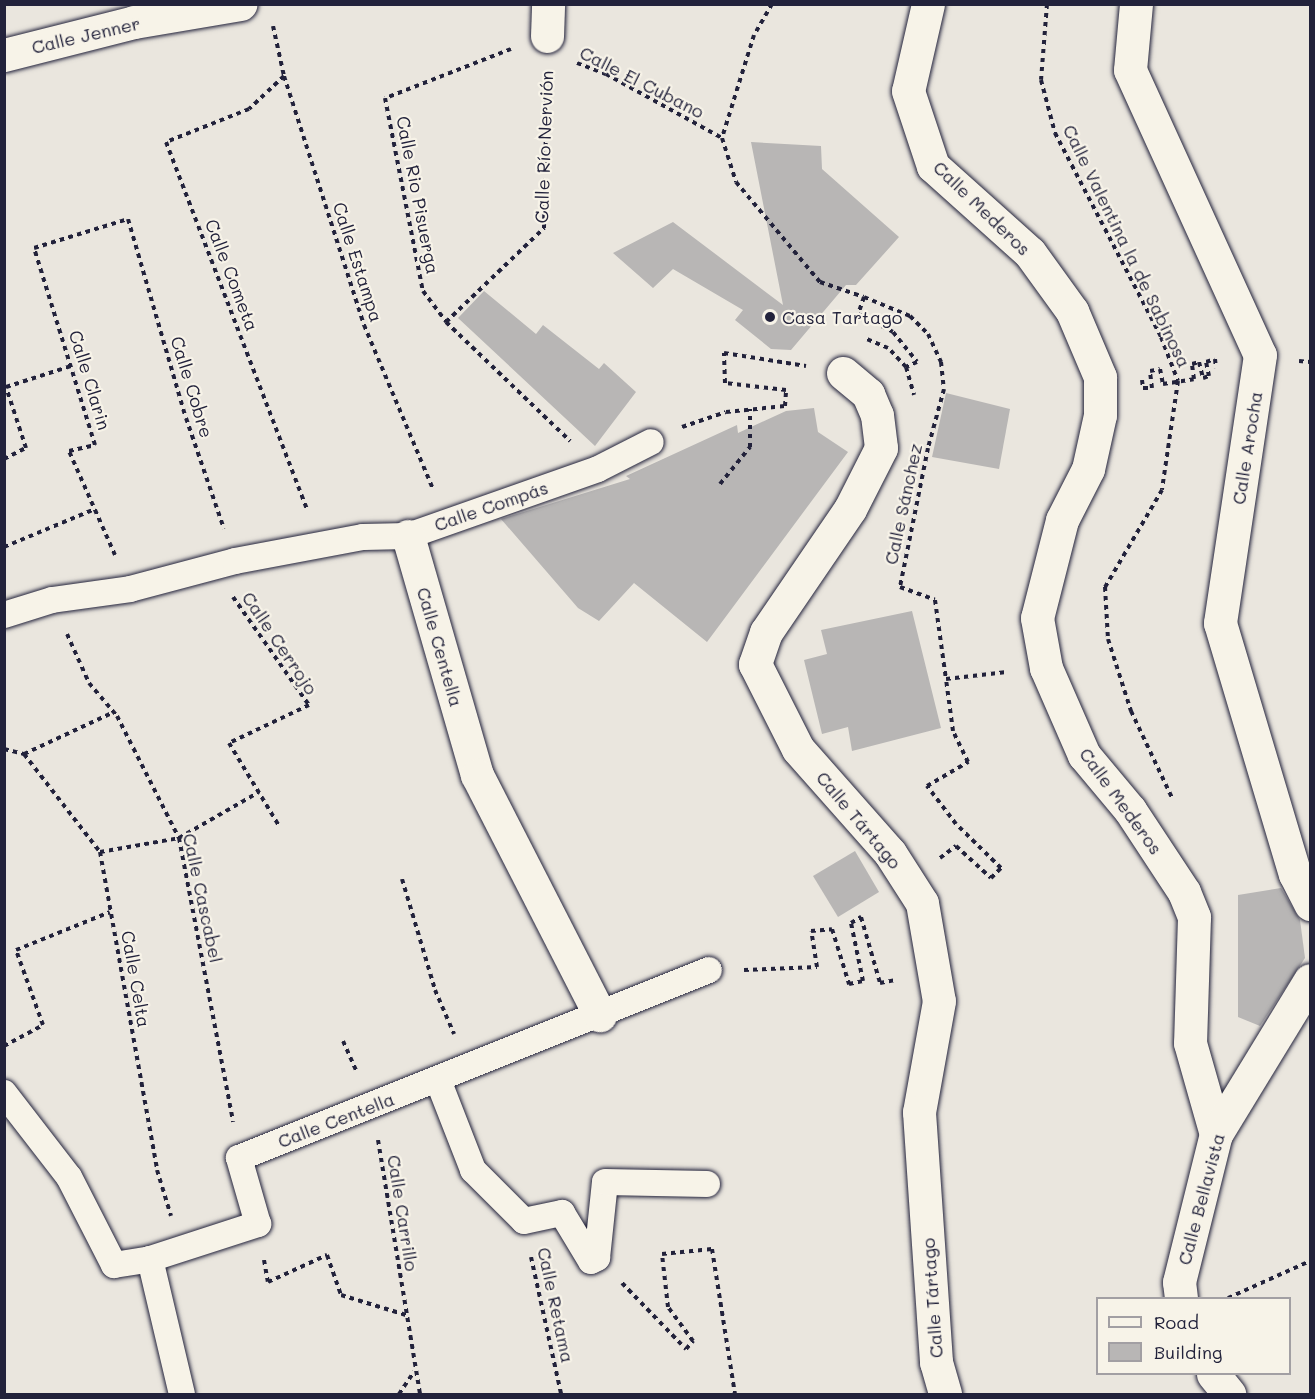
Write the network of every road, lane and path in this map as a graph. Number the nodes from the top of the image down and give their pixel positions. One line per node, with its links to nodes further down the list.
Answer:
1 (240, 4): 6 (street, Calle Jenner)
2 (772, 4): 11 (path)
3 (928, 4): 62 (street, Calle Mederos)
4 (1047, 4): 22 (path, Calle Valentina la de Sabinosa)
5 (1136, 4): 50 (street, Calle Arocha)
6 (131, 13): 9 (street, Calle Jenner)
7 (270, 15): 10 (path, Calle Estampa)
8 (548, 30): 11 (path, Calle El Cubano); 14 (path, Calle Río Nervión); 14 (path, Calle Rio Pisuerga)
9 (4, 55)
10 (284, 76): 30 (path, Calle Estampa); 32 (path, Calle Cometa)
11 (722, 138): 13 (path)
12 (128, 219): 16 (path, Calle Clarin); 34 (path, Calle Cobre)
13 (864, 297): 18 (path); 39 (path, Calle Sánchez)
14 (446, 322): 27 (path, Calle Rio Pisuerga)
15 (901, 360): 18 (path)
16 (71, 366): 26 (path); 29 (path, Calle Clarin)
17 (804, 366): 24 (path)
18 (906, 367): 20 (path)
19 (843, 373): 81 (street, Calle Tártago)
20 (909, 375)
21 (1194, 379): 22 (path)
22 (1178, 381): 23 (path); 44 (path, Calle Valentina la de Sabinosa)
23 (1163, 384)
24 (750, 410): 25 (path); 28 (path)
25 (651, 442): 27 (lane, Calle Compás)
26 (4, 459)
27 (598, 469): 30 (lane, Calle Compás)
28 (720, 484)
29 (95, 509): 33 (path); 35 (path, Calle Clarin)
30 (446, 521): 31 (lane, Calle Compás)
31 (408, 536): 32 (lane, Calle Compás); 55 (street, Calle Centella)
32 (321, 545): 34 (lane, Calle Compás)
33 (4, 547)
34 (235, 561): 35 (lane, Calle Compás); 43 (path, Calle Cerrojo)
35 (130, 589): 36 (lane, Calle Compás)
36 (52, 600): 37 (lane, Calle Compás); 40 (path, Calle Cascabel)
37 (4, 615)
38 (1014, 671): 39 (path)
39 (946, 679): 48 (path)
40 (114, 712): 42 (path); 46 (path, Calle Cascabel)
41 (4, 749): 42 (path)
42 (24, 754): 47 (path, Calle Celta)
43 (259, 792): 45 (path, Calle Cerrojo); 46 (path)
44 (1177, 807)
45 (279, 826)
46 (179, 838): 47 (path); 63 (path, Calle Cascabel)
47 (100, 852): 51 (path, Calle Celta)
48 (935, 861)
49 (402, 879): 58 (path)
50 (1311, 904)
51 (110, 912): 57 (path); 67 (path, Calle Celta)
52 (709, 970): 53 (path); 55 (lane, Calle Centella)
53 (901, 979)
54 (1311, 980): 62 (street, Calle Bellavista)
55 (600, 1015): 58 (lane, Calle Centella)
56 (343, 1041): 61 (path, Calle Carrillo)
57 (4, 1046)
58 (468, 1067): 59 (lane, Calle Centella)
59 (438, 1080): 61 (lane, Calle Centella); 65 (lane)
60 (4, 1093): 69 (lane)
61 (372, 1106): 63 (lane, Calle Centella); 73 (path, Calle Carrillo)
62 (1216, 1134): 71 (street, Calle Bellavista)
63 (239, 1158): 66 (lane)
64 (707, 1184): 68 (lane)
65 (524, 1221): 68 (lane); 79 (path, Calle Retama)
66 (258, 1224): 67 (lane); 73 (path)
67 (182, 1250): 69 (lane)
68 (597, 1257): 80 (path)
69 (150, 1259): 76 (lane)
70 (1311, 1261): 72 (path)
71 (1181, 1297)
72 (1232, 1297)
73 (406, 1315): 74 (path, Calle Carrillo)
74 (415, 1372): 77 (path); 78 (path, Calle Carrillo)
75 (1214, 1375): 82 (street)
76 (182, 1395)
77 (399, 1395)
78 (420, 1395)
79 (561, 1395)
80 (735, 1395)
81 (945, 1395)
82 (1229, 1395)

